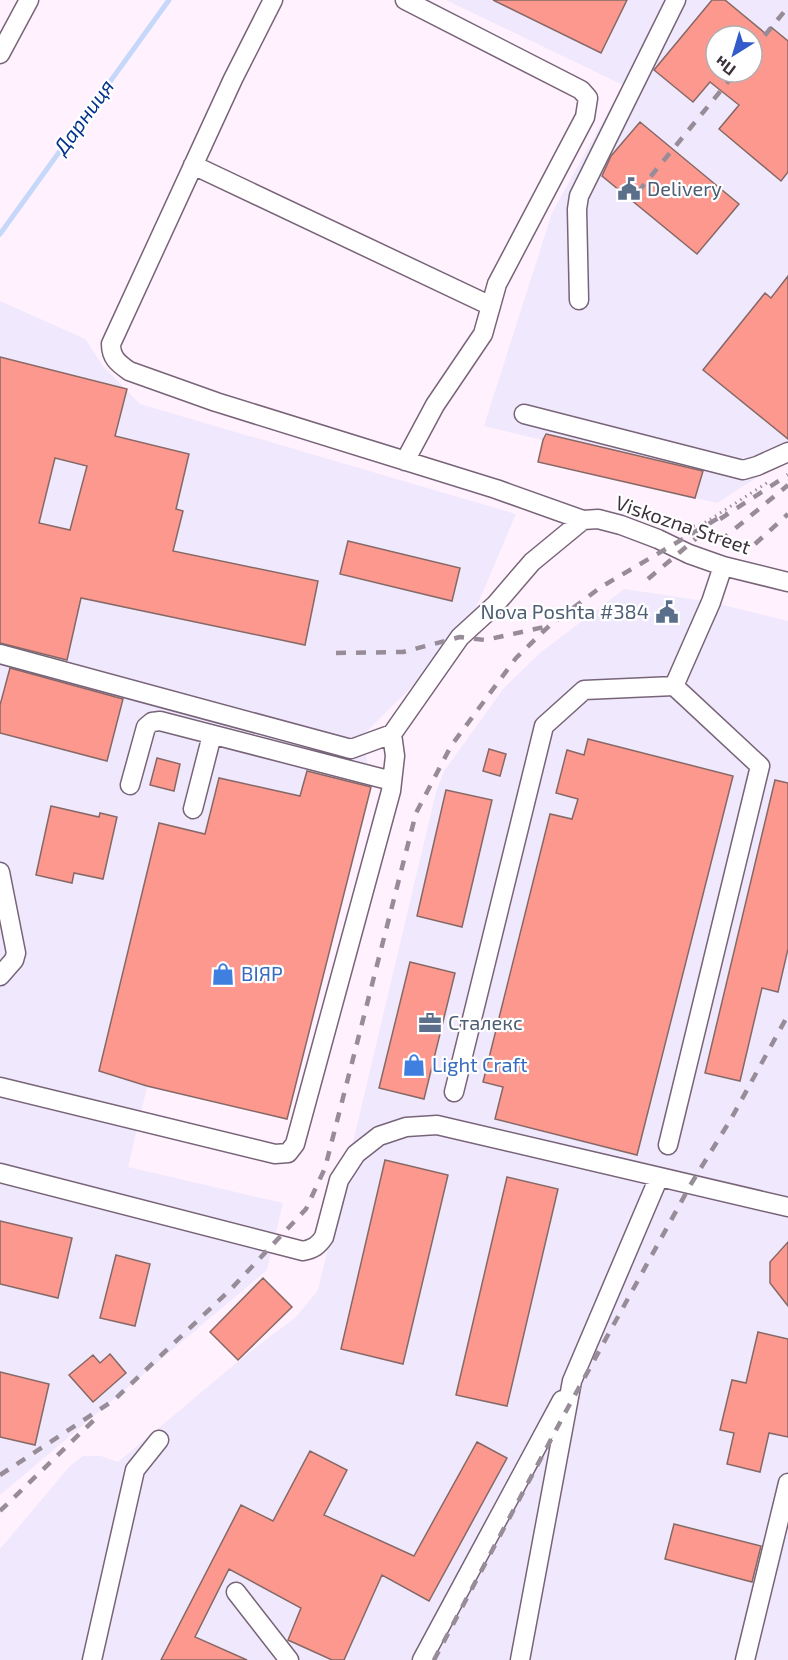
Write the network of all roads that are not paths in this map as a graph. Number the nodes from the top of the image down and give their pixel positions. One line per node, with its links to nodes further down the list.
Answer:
1 (28, 0): 5 (street)
2 (273, 0): 6 (street, Viskozna Street)
3 (405, 0): 8 (street)
4 (676, 0): 7 (street)
5 (0, 54)
6 (193, 165): 8 (street); 11 (street, Viskozna Street)
7 (579, 300)
8 (491, 306): 11 (street)
9 (524, 414): 10 (street)
10 (788, 452)
11 (405, 461): 12 (street, Viskozna Street)
12 (583, 520): 13 (street, Viskozna Street); 17 (street)
13 (723, 566): 14 (street, Viskozna Street); 16 (street)
14 (788, 582)
15 (0, 654): 17 (street)
16 (674, 686): 25 (street); 26 (street)
17 (392, 734): 19 (street)
18 (212, 735): 19 (street); 20 (street); 21 (street)
19 (392, 781): 24 (street)
20 (130, 785)
21 (193, 809)
22 (0, 872): 23 (street)
23 (0, 976)
24 (0, 1087)
25 (454, 1092)
26 (668, 1145)
27 (0, 1173): 28 (street)
28 (659, 1177): 29 (street); 30 (street)
29 (788, 1207)
30 (572, 1381): 36 (street); 37 (street)
31 (159, 1440): 34 (street)
32 (788, 1483): 38 (street)
33 (236, 1592): 35 (street)
34 (92, 1660)
35 (289, 1660)
36 (422, 1660)
37 (520, 1660)
38 (745, 1660)

